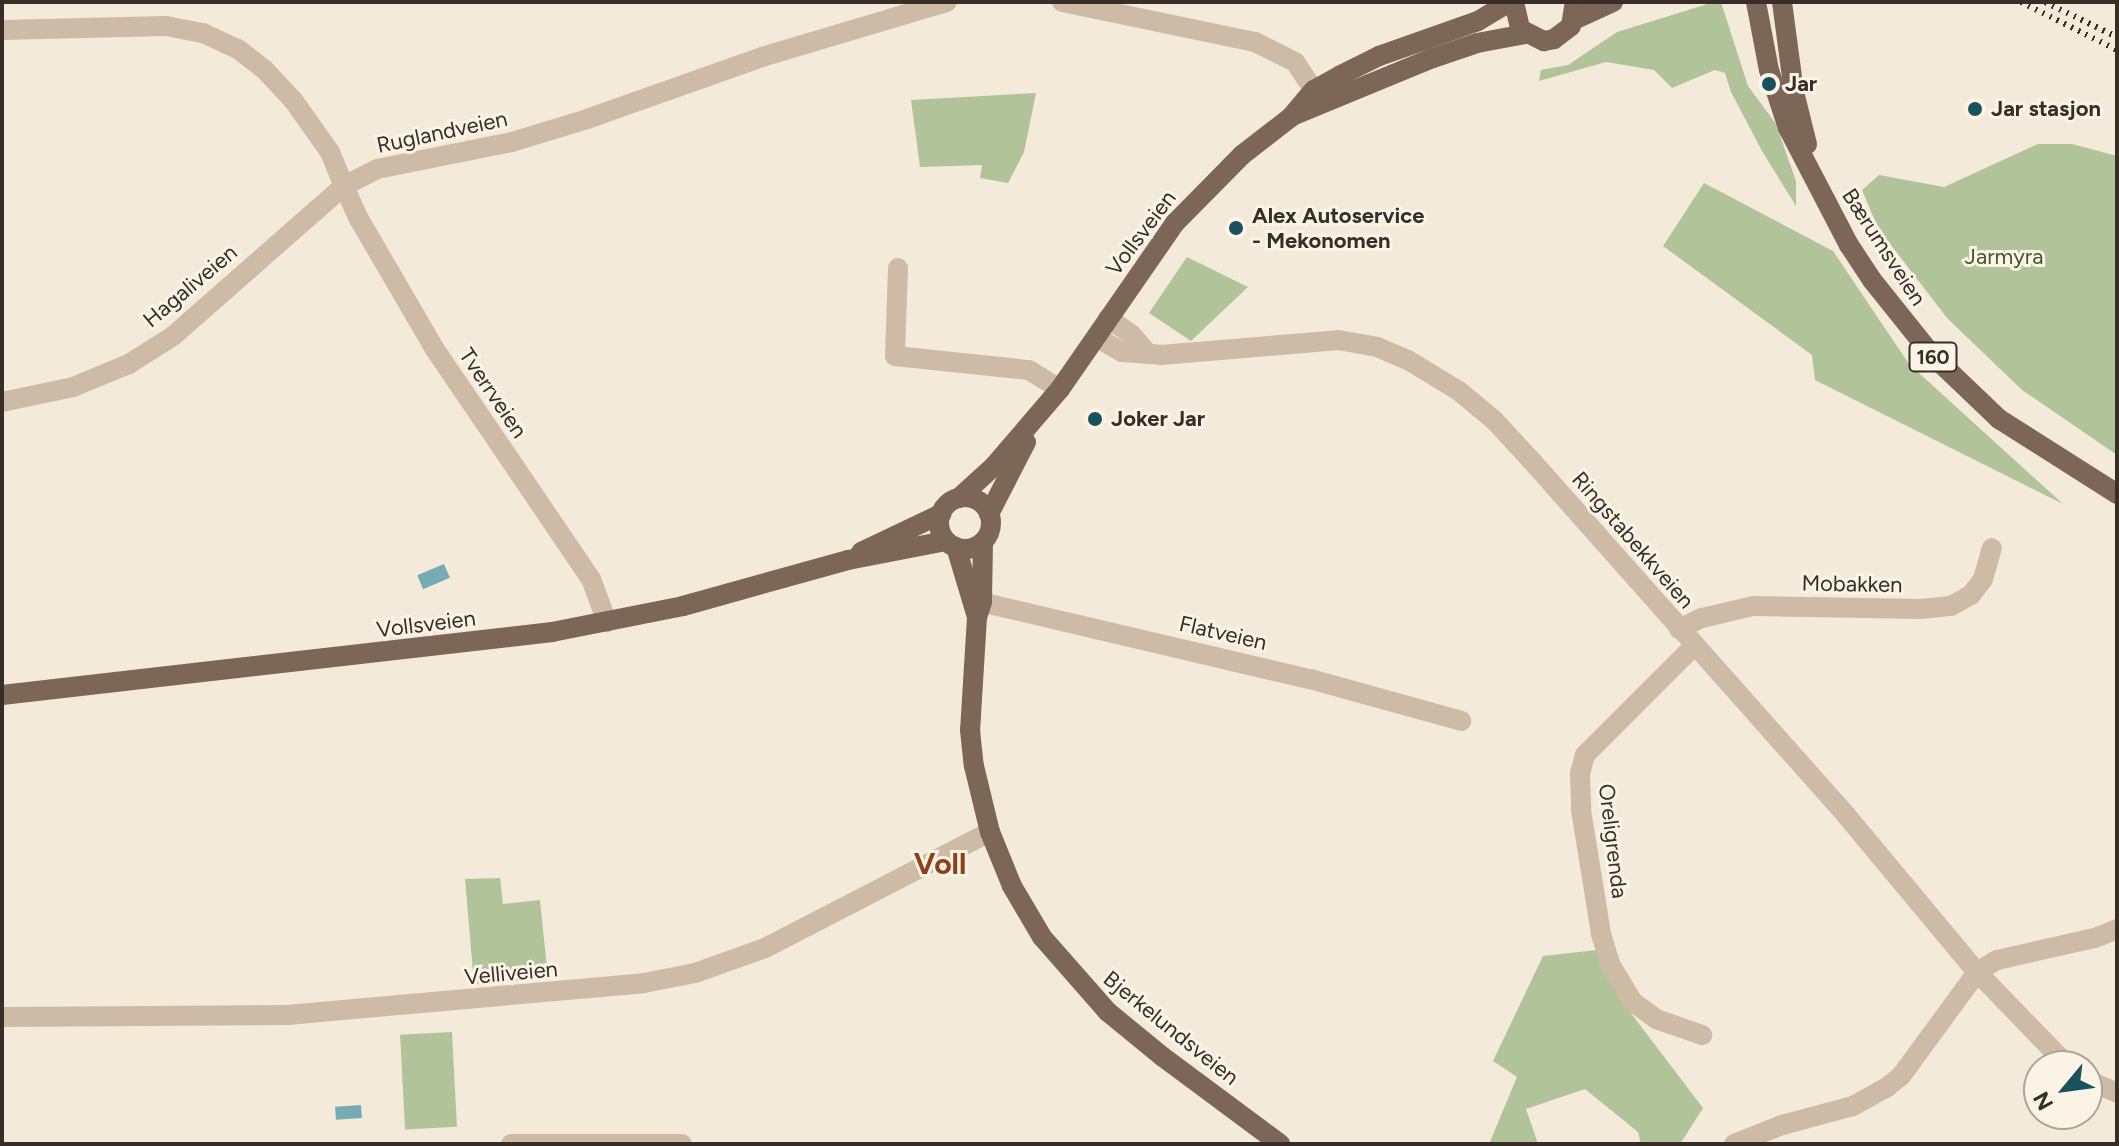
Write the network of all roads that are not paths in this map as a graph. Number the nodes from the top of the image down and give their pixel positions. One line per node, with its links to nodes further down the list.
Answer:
1 (947, 2): 7 (street, Ruglandveien)
2 (1062, 2): 11 (street)
3 (1512, 2): 10 (main road); 11 (main road, Vollsveien)
4 (1613, 2): 8 (main road)
5 (1756, 2): 12 (main road, Bærumsveien / 160)
6 (1782, 2): 12 (main road, Bærumsveien / 160)
7 (895, 10): 13 (street, Ruglandveien)
8 (1574, 11): 10 (main road, Vollsveien)
9 (2, 30): 13 (street)
10 (1525, 34): 11 (main road, Vollsveien)
11 (1319, 98): 15 (main road, Vollsveien)
12 (1809, 164): 20 (main road, Bærumsveien / 160)
13 (344, 186): 19 (street, Hagaliveien); 29 (street, Tverrveien)
14 (898, 268): 18 (street)
15 (1108, 318): 16 (main road, Vollsveien); 17 (street)
16 (1096, 337): 17 (street, Ringstabekkveien); 18 (main road, Vollsveien)
17 (1147, 352): 30 (street, Ringstabekkveien)
18 (1055, 393): 21 (main road, Vollsveien); 23 (main road, Vollsveien)
19 (2, 402)
20 (2117, 494)
21 (959, 498): 22 (main road); 23 (main road)
22 (941, 514): 25 (main road); 27 (main road, Vollsveien)
23 (989, 514): 24 (main road)
24 (983, 542): 25 (main road); 28 (main road, Bjerkelundsveien)
25 (951, 544): 27 (main road, Vollsveien); 28 (main road, Bjerkelundsveien)
26 (1992, 548): 30 (street, Mobakken)
27 (848, 560): 29 (main road, Vollsveien)
28 (977, 606): 33 (street, Flatveien); 34 (main road, Bjerkelundsveien)
29 (607, 622): 32 (main road, Vollsveien)
30 (1679, 629): 31 (street, Ringstabekkveien)
31 (1694, 646): 36 (street, Ringstabekkveien); 38 (street, Oreligrenda)
32 (2, 695)
33 (1461, 721)
34 (990, 832): 37 (street, Velliveien); 42 (main road, Bjerkelundsveien)
35 (2117, 929): 36 (street)
36 (1977, 972): 39 (street, Ringstabekkveien); 43 (street)
37 (2, 1017)
38 (1702, 1035)
39 (2049, 1050)
40 (511, 1144): 41 (street)
41 (682, 1144)
42 (1280, 1144)
43 (1734, 1144)

